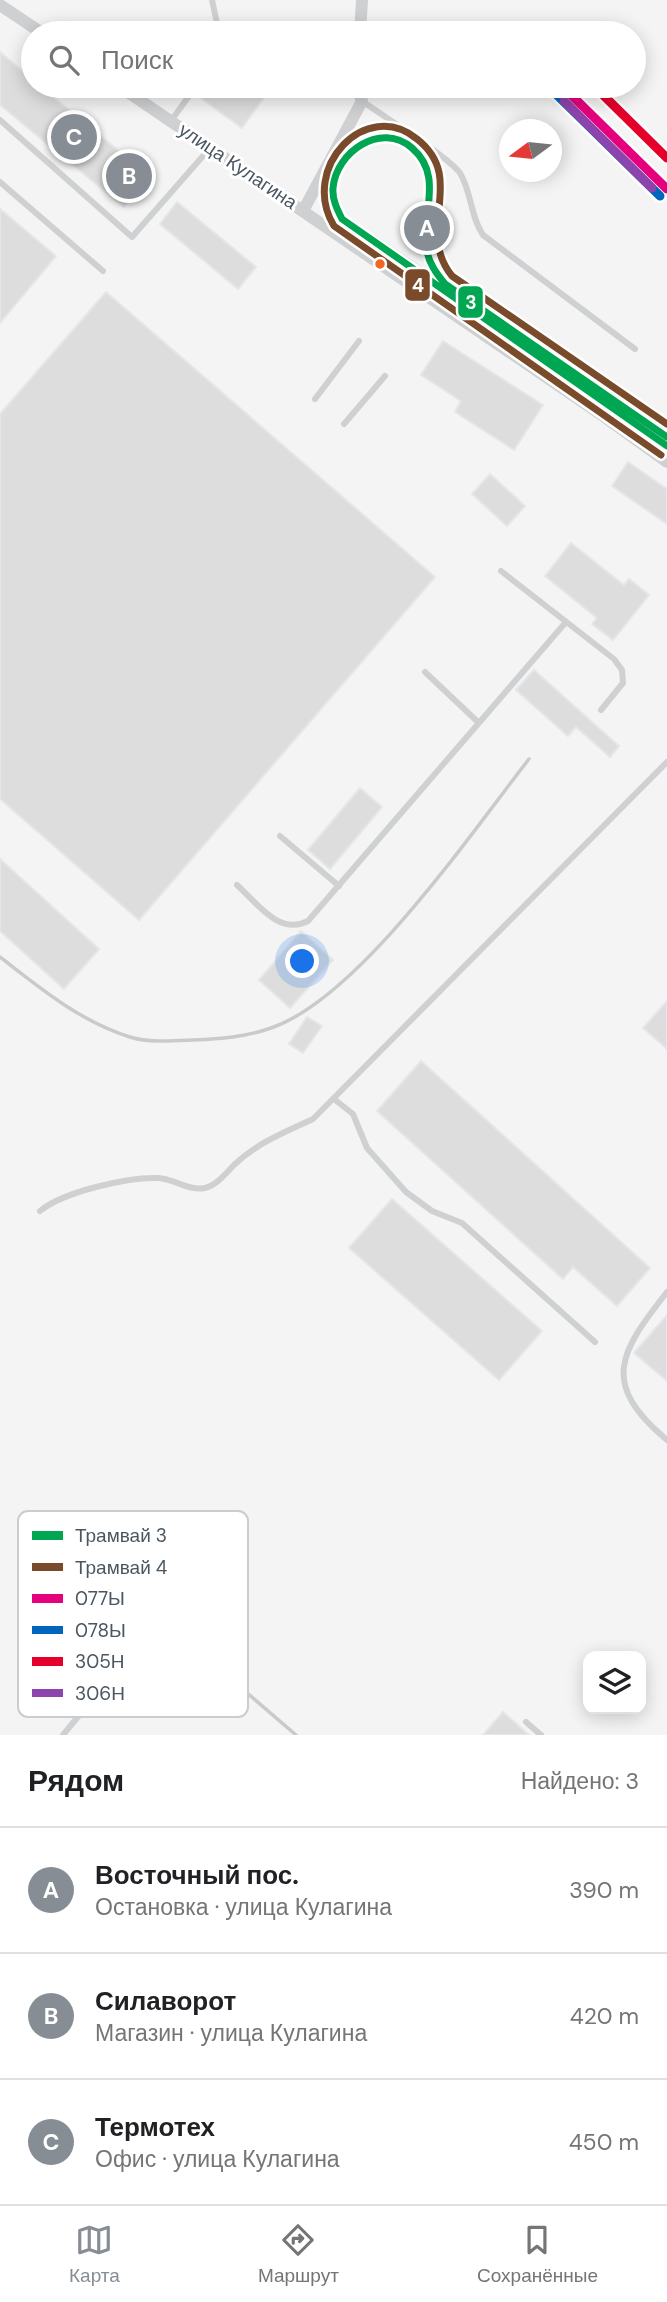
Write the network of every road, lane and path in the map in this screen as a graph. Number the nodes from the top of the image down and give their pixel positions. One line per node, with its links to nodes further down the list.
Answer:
1 (212, 0): 5 (lane)
2 (362, 0): 6 (street)
3 (0, 5): 4 (street)
4 (24, 21)
5 (216, 21)
6 (361, 21)
7 (137, 98): 12 (street, улица Кулагина)
8 (187, 98): 12 (lane)
9 (361, 98): 10 (street)
10 (362, 101): 15 (street); 18 (lane)
11 (0, 120): 13 (lane)
12 (171, 121): 13 (street, улица Кулагина)
13 (210, 148): 15 (street, улица Кулагина)
14 (0, 182): 16 (lane)
15 (303, 211): 22 (street, улица Кулагина)
16 (103, 271)
17 (359, 341): 20 (lane)
18 (635, 349)
19 (385, 376): 21 (lane)
20 (315, 399)
21 (344, 424)
22 (667, 462)
23 (501, 571): 24 (lane)
24 (566, 622): 26 (lane); 27 (lane)
25 (425, 671): 27 (lane)
26 (601, 710)
27 (479, 723): 31 (lane)
28 (667, 762): 32 (lane)
29 (281, 835): 31 (lane)
30 (237, 885): 31 (lane)
31 (339, 886)
32 (334, 1099): 33 (lane); 35 (lane)
33 (40, 1211)
34 (667, 1292): 36 (lane)
35 (594, 1342)
36 (667, 1440)
37 (78, 1717): 39 (lane)
38 (526, 1722): 40 (lane)
39 (63, 1735)
40 (541, 1735)

